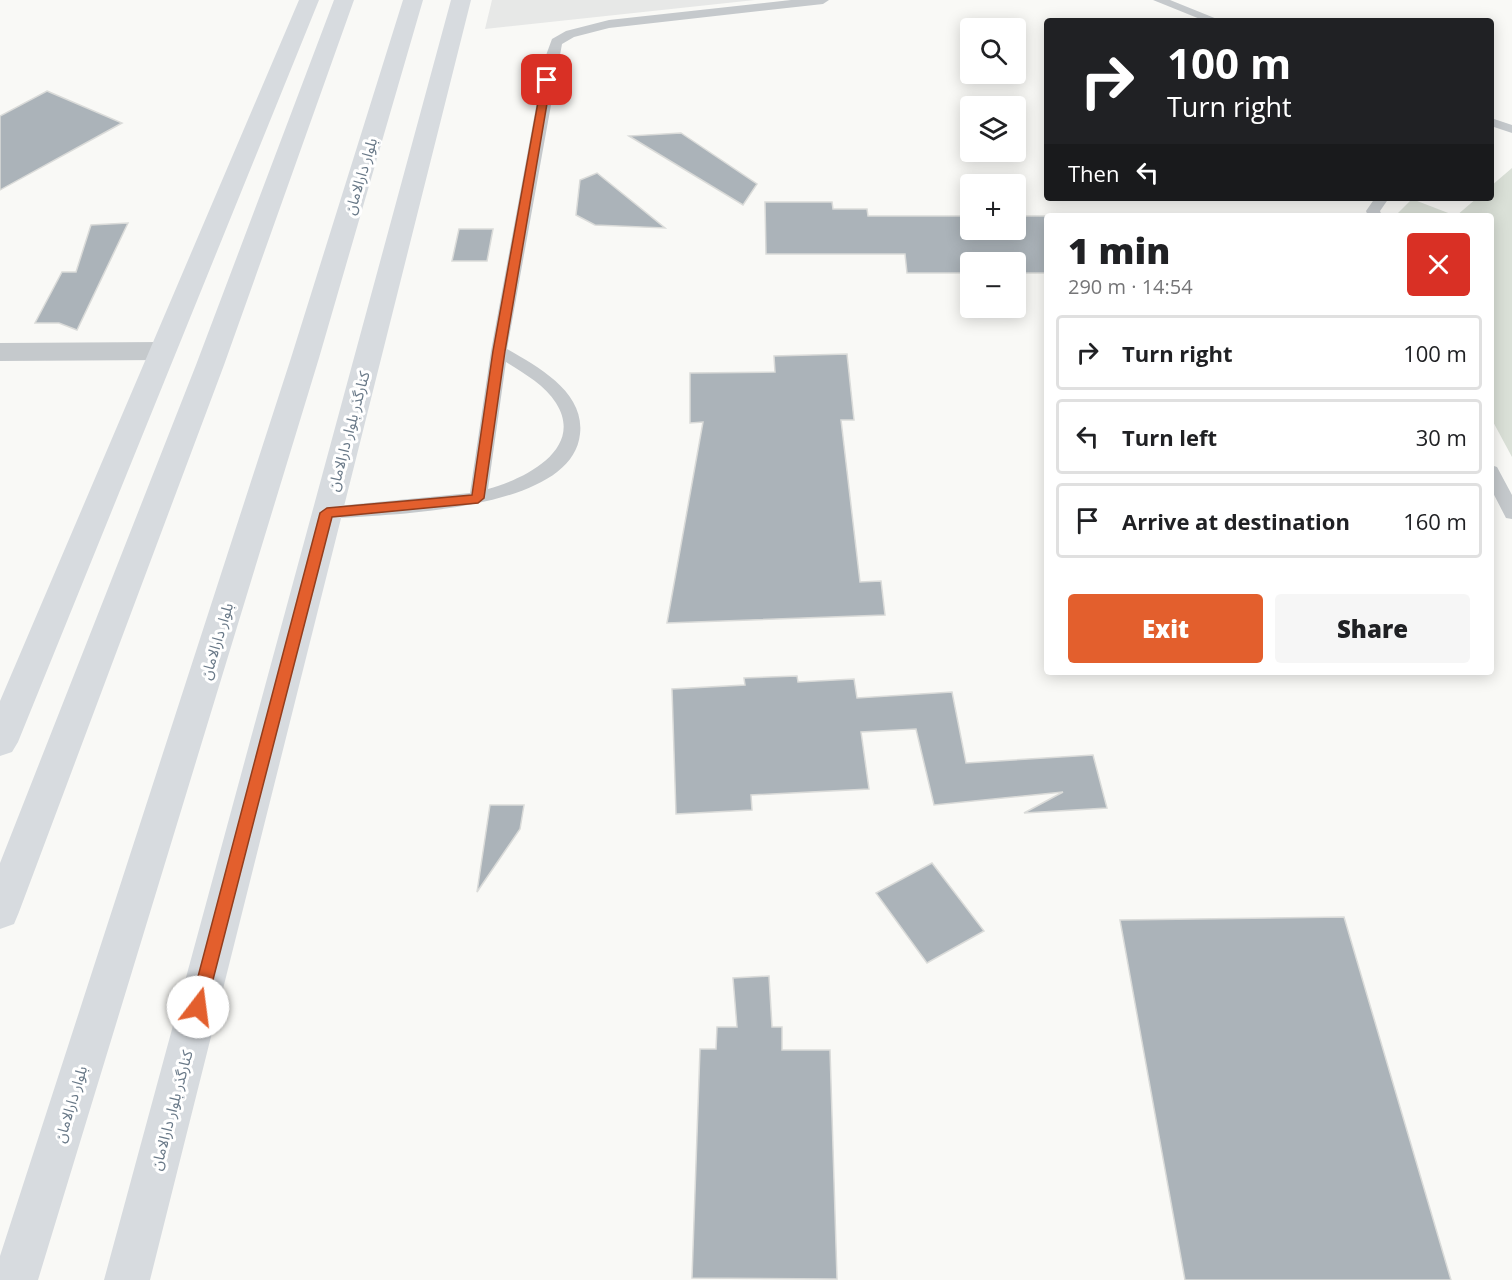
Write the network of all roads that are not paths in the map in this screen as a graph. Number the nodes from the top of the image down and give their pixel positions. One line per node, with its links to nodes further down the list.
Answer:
1 (309, 0): 10 (main road)
2 (344, 0): 18 (main road)
3 (413, 0): 19 (main road, بلوار دارالامان)
4 (461, 0): 15 (main road, کنارگذر بلوار دارالامان)
5 (823, 0): 11 (lane)
6 (1159, 0): 7 (lane)
7 (1207, 18)
8 (1494, 123): 9 (lane)
9 (1512, 129)
10 (162, 351): 12 (street); 17 (main road)
11 (499, 351): 14 (lane); 14 (lane)
12 (0, 352)
13 (1494, 477): 16 (lane)
14 (478, 498): 15 (lane)
15 (327, 513): 20 (main road, کنارگذر بلوار دارالامان)
16 (1512, 513)
17 (0, 742)
18 (0, 912)
19 (15, 1280)
20 (127, 1280)

